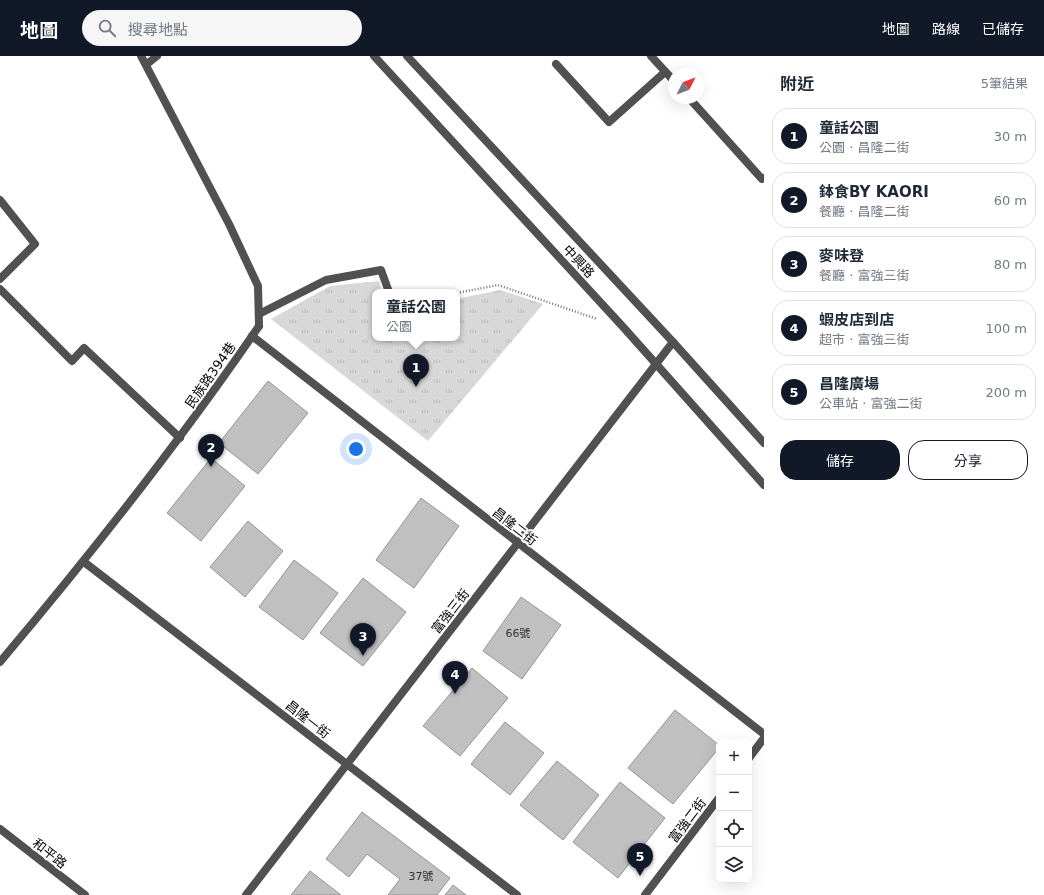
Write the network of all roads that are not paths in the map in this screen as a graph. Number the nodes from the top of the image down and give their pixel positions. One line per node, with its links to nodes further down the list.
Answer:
1 (141, 56): 6 (street, 民族路394巷)
2 (157, 56): 6 (street)
3 (374, 56): 19 (street, 中興路)
4 (407, 56): 18 (street, 中興路)
5 (651, 56): 8 (street)
6 (146, 64): 16 (street, 民族路394巷)
7 (556, 64): 8 (street)
8 (666, 72): 9 (street)
9 (668, 74)
10 (694, 104): 11 (street)
11 (763, 179)
12 (0, 200): 13 (street)
13 (0, 279)
14 (0, 289): 20 (street)
15 (388, 289): 16 (street)
16 (258, 314): 17 (street, 民族路394巷)
17 (252, 336): 20 (street, 民族路394巷); 23 (street, 昌隆二街)
18 (673, 342): 19 (street, 富強三街); 21 (street, 中興路)
19 (655, 363): 22 (street, 中興路); 23 (street, 富強三街)
20 (180, 438): 24 (street, 民族路394巷)
21 (764, 444)
22 (764, 485)
23 (518, 543): 26 (street, 昌隆二街); 29 (street, 富強三街)
24 (84, 562): 25 (street, 民族路394巷); 29 (street, 昌隆一街)
25 (0, 662)
26 (764, 734)
27 (764, 738): 28 (street)
28 (752, 754)
29 (347, 764): 33 (street, 富強三街); 34 (street, 昌隆一街)
30 (716, 802): 35 (street, 富強二街)
31 (0, 829): 32 (street, 和平路)
32 (85, 895)
33 (246, 895)
34 (517, 895)
35 (645, 895)

